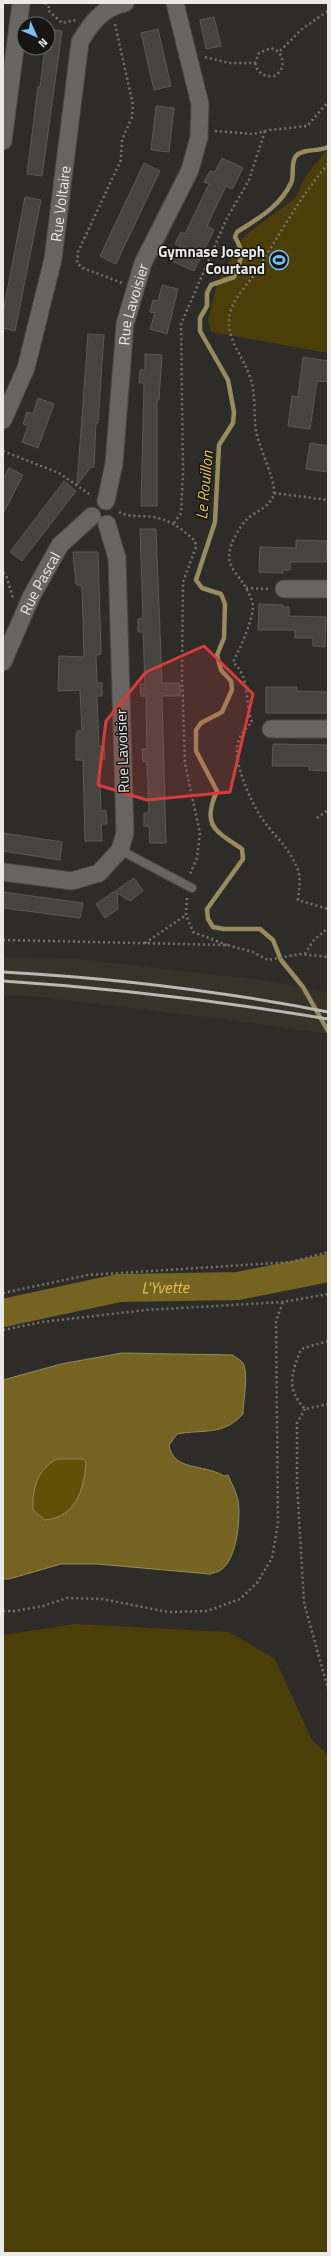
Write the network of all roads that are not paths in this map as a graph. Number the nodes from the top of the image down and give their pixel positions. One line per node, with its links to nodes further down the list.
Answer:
1 (21, 3): 4 (street)
2 (175, 3): 6 (street, Rue Lavoisier)
3 (118, 6): 5 (street, Rue Voltaire)
4 (3, 135)
5 (3, 420)
6 (104, 511): 9 (street, Rue Pascal); 12 (street, Rue Lavoisier)
7 (284, 589): 8 (street)
8 (328, 589)
9 (3, 662)
10 (271, 729): 11 (street)
11 (328, 729)
12 (120, 850): 13 (street, Rue Lavoisier); 14 (lane)
13 (3, 872)
14 (190, 887)

